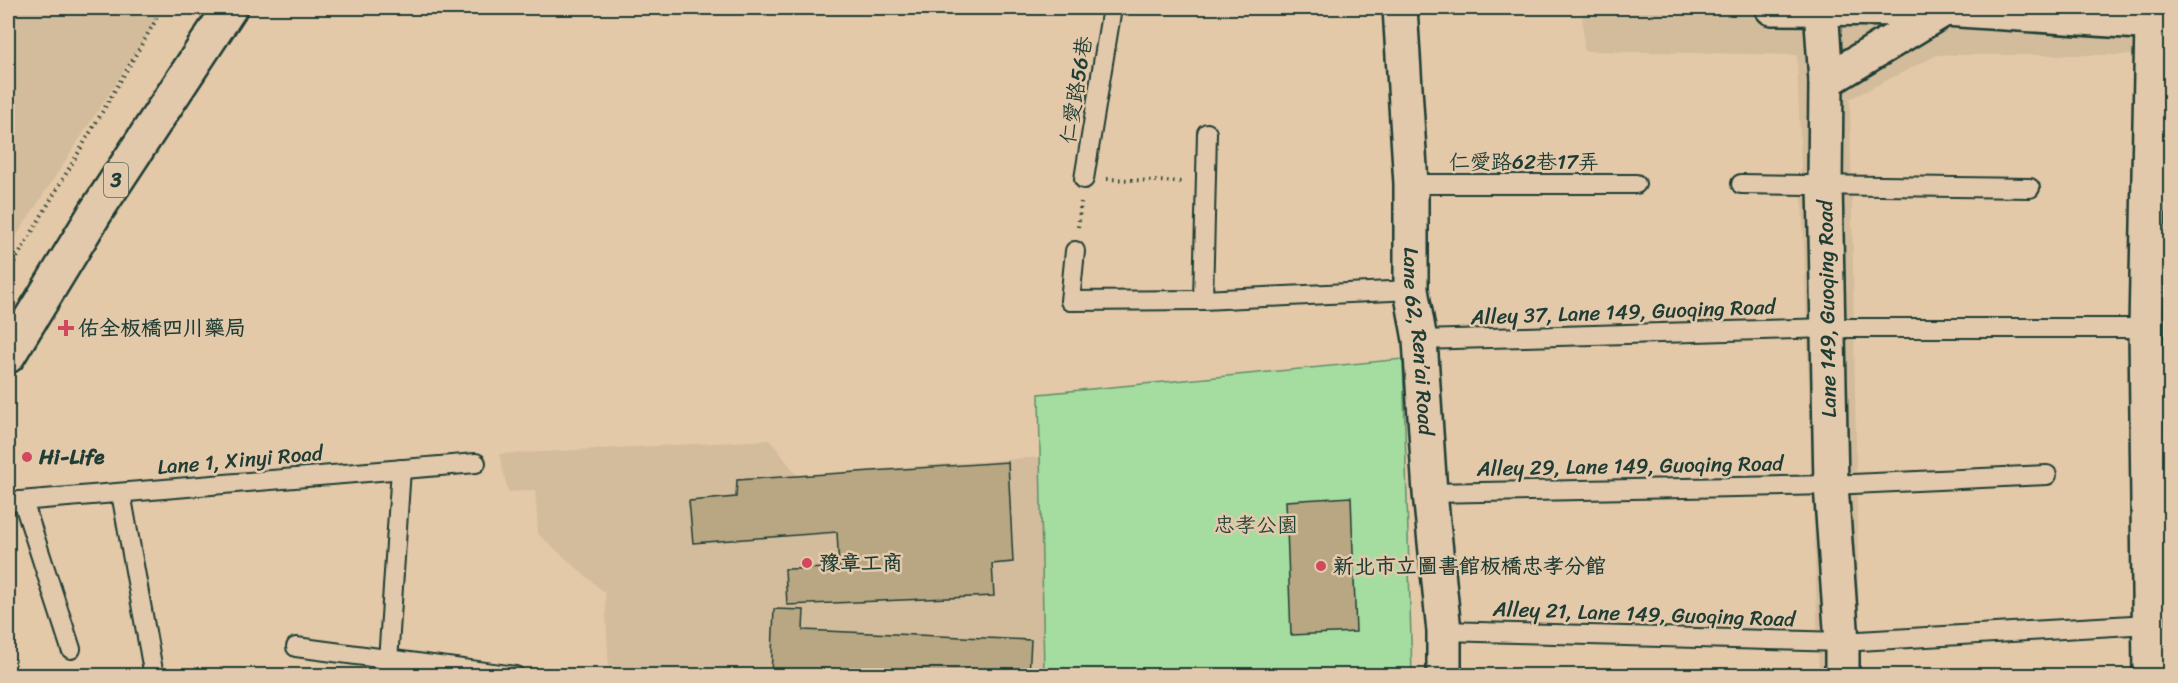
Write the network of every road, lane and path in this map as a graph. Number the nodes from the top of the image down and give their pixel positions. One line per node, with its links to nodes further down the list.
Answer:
1 (155, 8): 19 (path)
2 (230, 8): 25 (street, 3)
3 (1112, 8): 11 (lane, 仁愛路56巷)
4 (1400, 8): 13 (street, Lane 62, Ren’ai Road)
5 (1772, 8): 6 (street)
6 (1821, 8): 7 (street); 9 (street, Lane 149, Guoqing Road)
7 (1945, 8): 8 (street); 9 (street)
8 (2141, 19): 23 (street)
9 (1826, 81): 16 (street, Lane 149, Guoqing Road)
10 (1207, 134): 12 (lane)
11 (1084, 179): 12 (path); 18 (path)
12 (1205, 182): 21 (lane)
13 (1411, 184): 14 (lane, 仁愛路62巷17弄); 20 (street, Lane 62, Ren’ai Road)
14 (1636, 184)
15 (1741, 184): 16 (lane)
16 (1825, 184): 17 (lane); 22 (street, Lane 149, Guoqing Road)
17 (2030, 188)
18 (1075, 250): 21 (lane)
19 (8, 273)
20 (1411, 290): 21 (lane); 24 (street, Lane 62, Ren’ai Road)
21 (1203, 300)
22 (1828, 328): 23 (lane, Alley 37, Lane 149, Guoqing Road); 24 (lane, Alley 37, Lane 149, Guoqing Road); 29 (street, Lane 149, Guoqing Road)
23 (2146, 328): 33 (street)
24 (1420, 340): 31 (street, Lane 62, Ren’ai Road)
25 (8, 356)
26 (476, 463): 27 (lane, Lane 1, Xinyi Road)
27 (402, 469): 30 (lane, Lane 1, Xinyi Road); 38 (lane)
28 (2047, 475): 29 (lane, Alley 29, Lane 149, Guoqing Road)
29 (1831, 485): 31 (lane, Alley 29, Lane 149, Guoqing Road); 35 (street, Lane 149, Guoqing Road)
30 (121, 493): 32 (lane, Lane 1, Xinyi Road); 39 (lane)
31 (1430, 493): 34 (street, Lane 62, Ren’ai Road)
32 (15, 502): 37 (lane)
33 (2149, 624): 35 (lane, Alley 21, Lane 149, Guoqing Road); 43 (street)
34 (1444, 631): 35 (lane, Alley 21, Lane 149, Guoqing Road); 41 (street, Lane 62, Ren’ai Road)
35 (1842, 642): 42 (street, Lane 149, Guoqing Road)
36 (297, 647): 38 (lane)
37 (71, 650)
38 (388, 667): 40 (lane)
39 (154, 675)
40 (515, 675)
41 (1444, 675)
42 (1842, 675)
43 (2150, 675)

